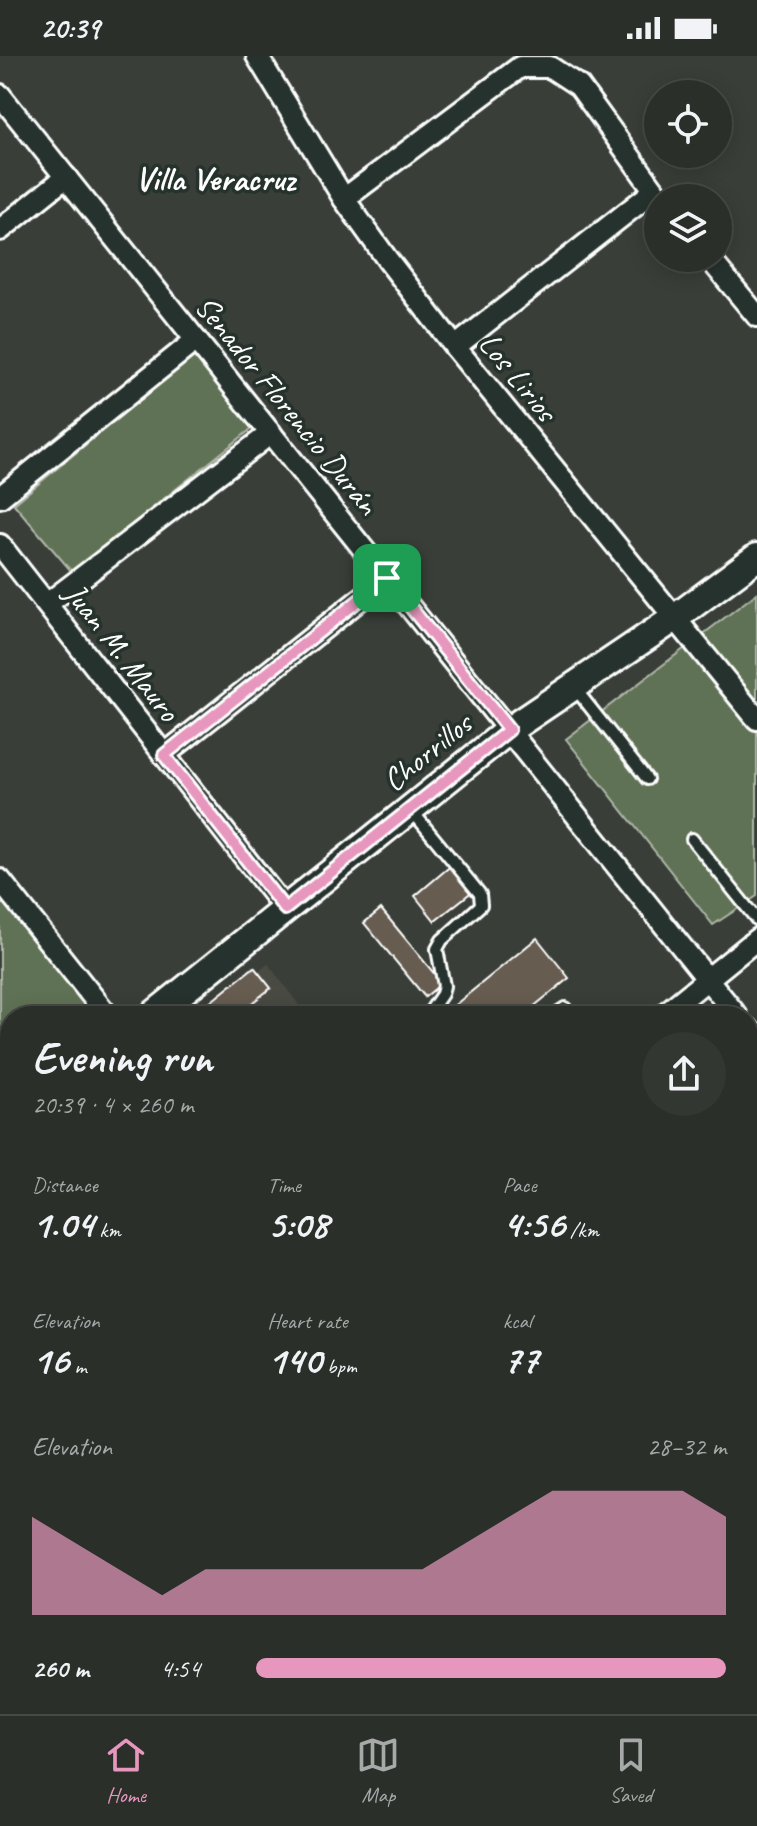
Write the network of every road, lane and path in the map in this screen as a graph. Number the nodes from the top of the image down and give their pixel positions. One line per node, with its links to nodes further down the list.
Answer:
1 (257, 56): 5 (street, Los Lirios)
2 (0, 95): 3 (street, Senador Florencio Durán)
3 (66, 177): 7 (street); 10 (street, Senador Florencio Durán)
4 (650, 184): 5 (street)
5 (344, 199): 11 (street, Los Lirios)
6 (644, 204): 11 (street)
7 (0, 230)
8 (721, 272): 9 (street)
9 (757, 316)
10 (196, 340): 12 (street, Senador Florencio Durán); 13 (street)
11 (455, 347): 18 (street, Los Lirios)
12 (271, 433): 16 (street, Senador Florencio Durán); 17 (street)
13 (0, 497)
14 (0, 545): 17 (street, Juan M. Mauro)
15 (757, 557): 18 (street, Chorrillos)
16 (387, 578): 21 (street, Senador Florencio Durán); 22 (street)
17 (47, 604): 22 (street, Juan M. Mauro)
18 (675, 618): 19 (street, Chorrillos); 20 (street, Los Lirios)
19 (572, 686): 21 (street, Chorrillos); 23 (lane)
20 (757, 719)
21 (509, 730): 24 (street, Chorrillos); 30 (street, Senador Florencio Durán)
22 (164, 755): 27 (street, Juan M. Mauro)
23 (647, 779)
24 (410, 809): 27 (street, Chorrillos); 33 (lane)
25 (692, 839): 28 (lane)
26 (0, 880): 31 (street)
27 (285, 909): 32 (street, Chorrillos)
28 (757, 920)
29 (757, 939): 30 (street)
30 (708, 979): 34 (street); 35 (street, Senador Florencio Durán)
31 (100, 1006)
32 (164, 1006)
33 (434, 1006)
34 (674, 1006)
35 (729, 1006)

